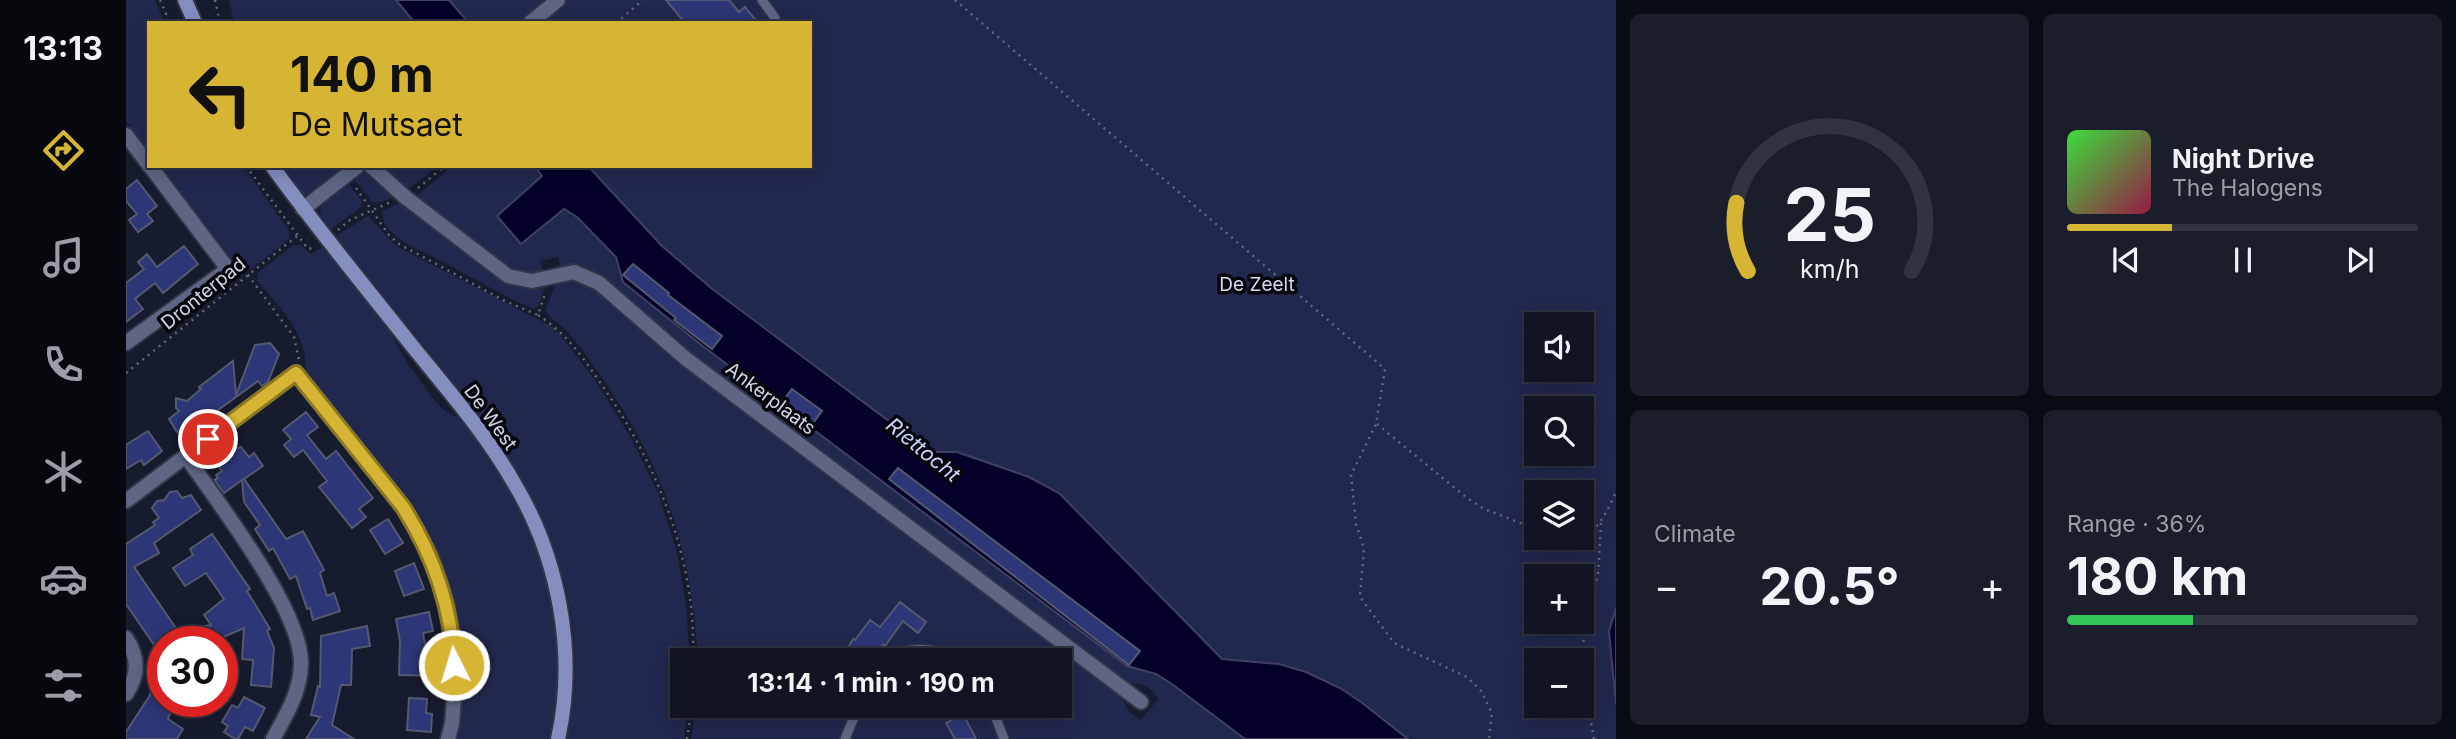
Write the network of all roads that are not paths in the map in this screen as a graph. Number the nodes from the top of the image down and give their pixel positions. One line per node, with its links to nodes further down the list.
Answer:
1 (558, 0): 6 (street)
2 (762, 0): 4 (lane)
3 (188, 2): 5 (main road)
4 (775, 18)
5 (194, 21)
6 (532, 21)
7 (126, 135): 8 (street)
8 (147, 162)
9 (151, 168): 14 (street)
10 (273, 168): 13 (main road, De West)
11 (355, 168): 13 (street)
12 (373, 168): 19 (street, Ankerplaats)
13 (303, 209): 24 (main road, De West)
14 (126, 343)
15 (186, 456): 16 (street); 22 (street); 23 (street)
16 (126, 501)
17 (126, 638): 18 (street)
18 (126, 694)
19 (1142, 702)
20 (854, 718): 25 (lane)
21 (995, 718): 26 (lane)
22 (273, 739)
23 (448, 739)
24 (558, 739)
25 (845, 739)
26 (1004, 739)

